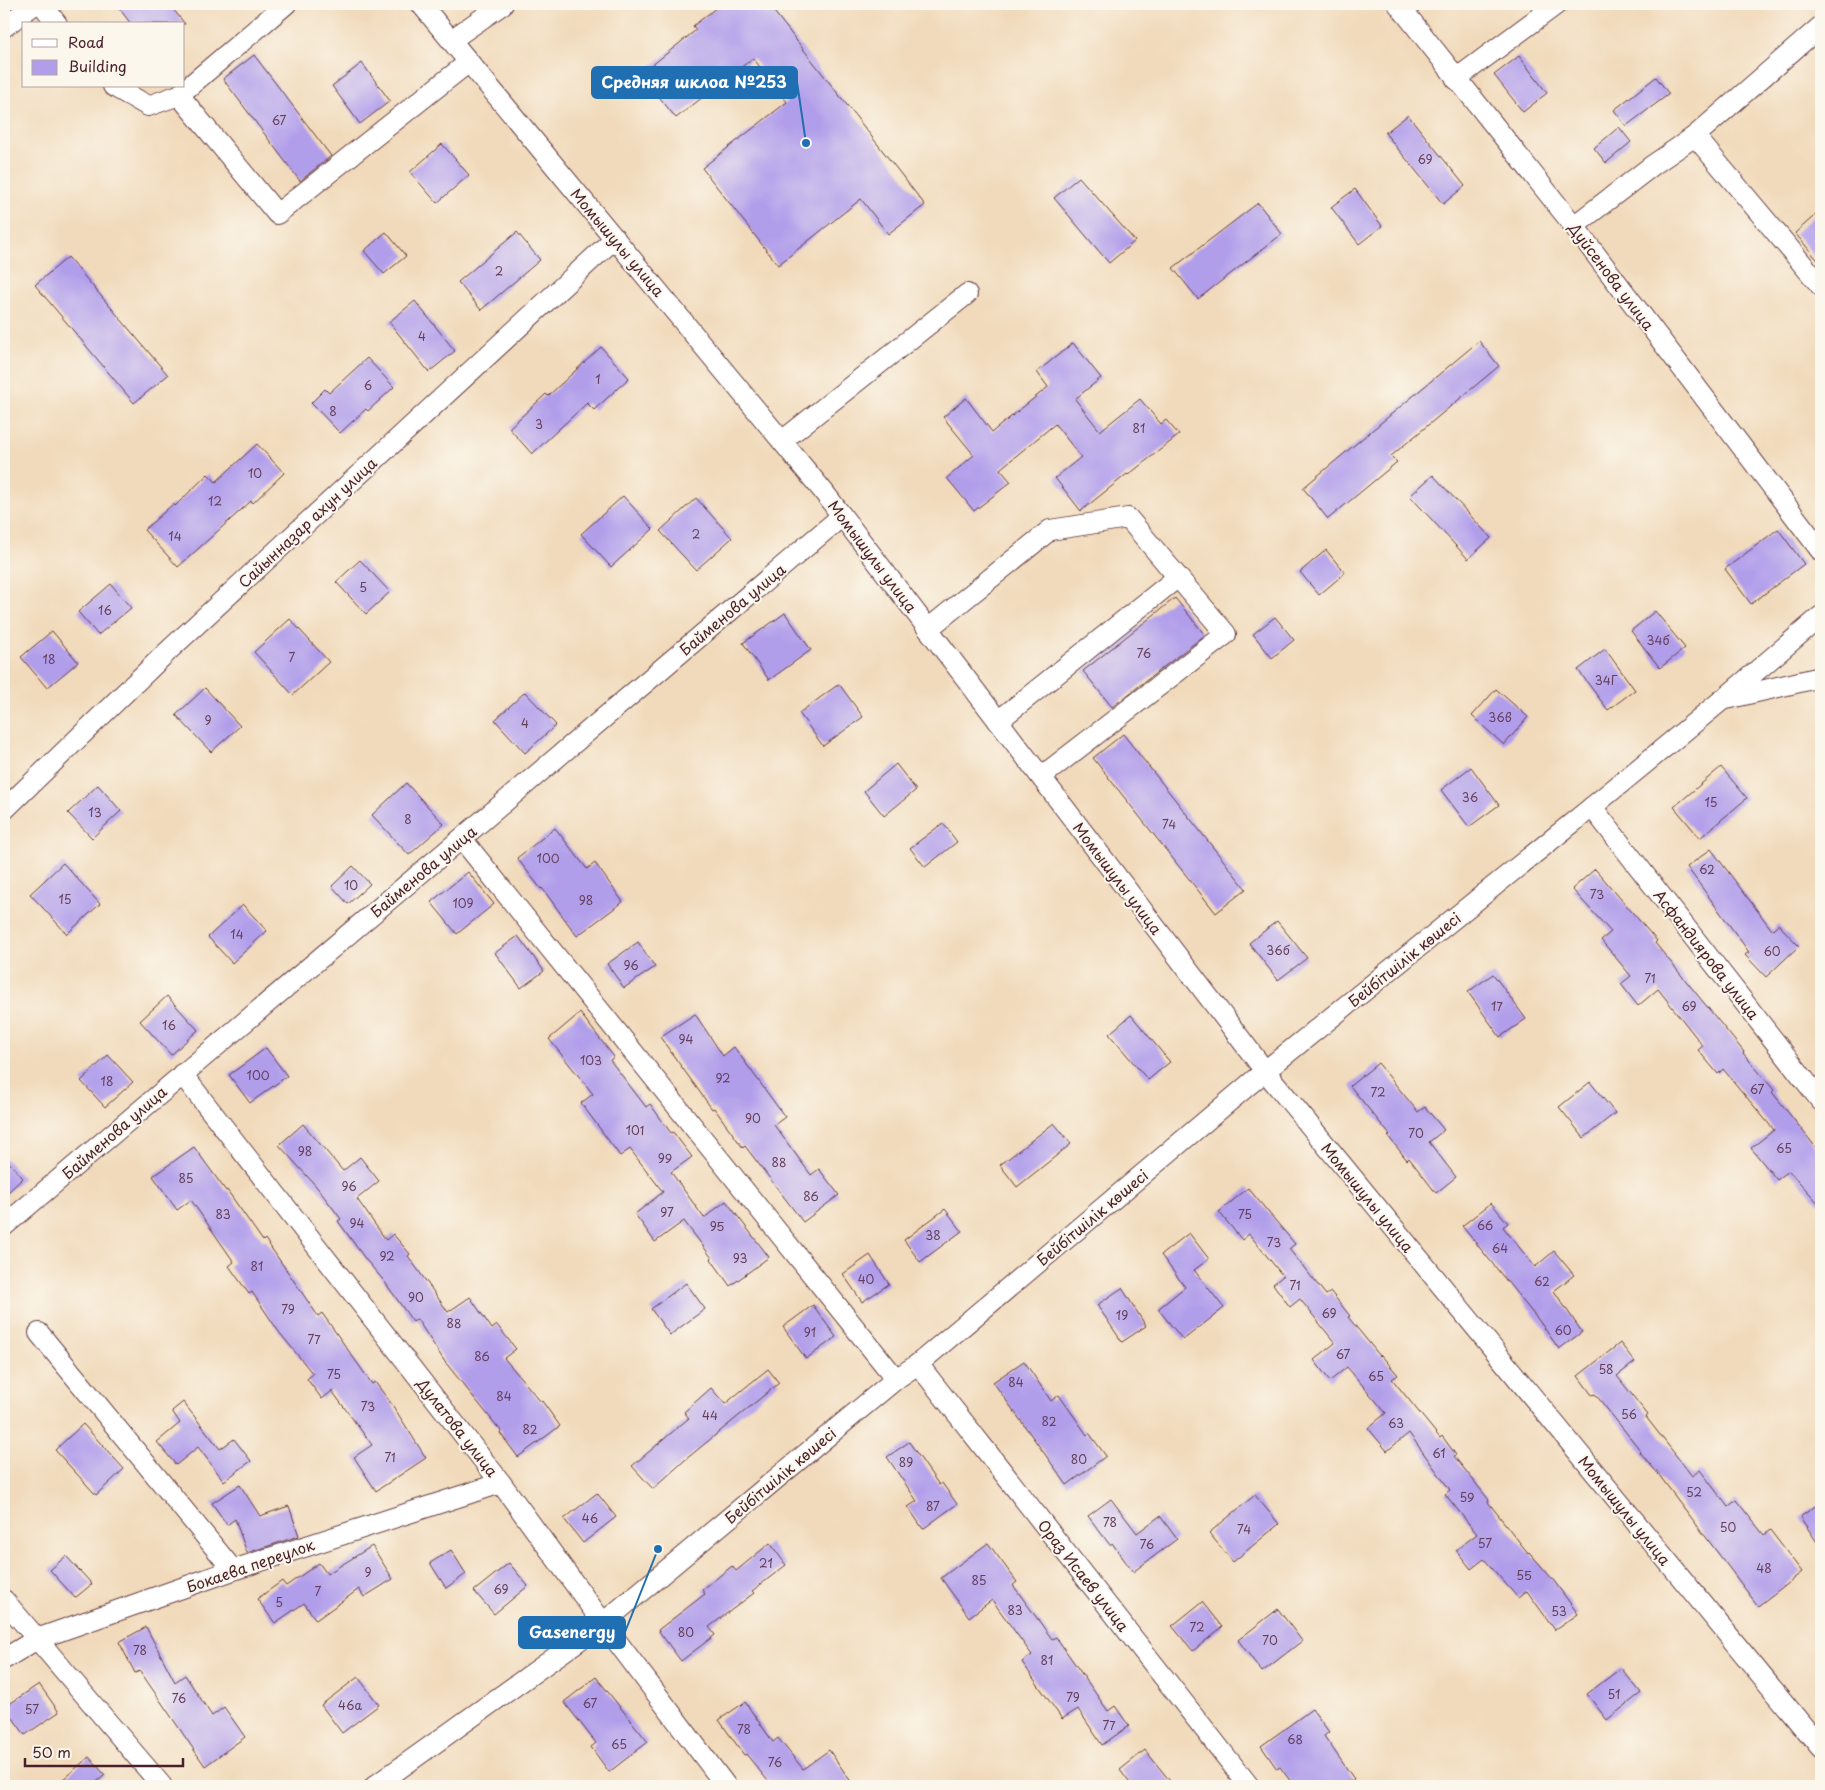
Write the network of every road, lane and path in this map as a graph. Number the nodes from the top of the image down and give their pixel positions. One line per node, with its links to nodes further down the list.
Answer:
1 (35, 4): 10 (street)
2 (42, 4): 8 (street)
3 (286, 4): 15 (street)
4 (421, 4): 11 (street, Момышулы улица)
5 (503, 4): 11 (street)
6 (1398, 4): 13 (street, Дуйсенова улица)
7 (1558, 4): 13 (street)
8 (56, 22)
9 (1821, 26): 16 (street)
10 (4, 27)
11 (451, 40): 12 (street, Момышулы улица)
12 (469, 62): 15 (street); 18 (street, Момышулы улица)
13 (1456, 79): 17 (street, Дуйсенова улица)
14 (116, 88): 15 (street)
15 (179, 95)
16 (1695, 136): 17 (street); 19 (street)
17 (1574, 226): 23 (street, Дуйсенова улица)
18 (615, 238): 21 (street, Момышулы улица); 32 (street, Сайынназар ахун улица)
19 (1821, 286)
20 (967, 294): 21 (street)
21 (782, 441): 22 (street, Момышулы улица)
22 (842, 516): 26 (street, Момышулы улица); 33 (street, Байменова улица)
23 (1821, 551)
24 (1178, 578): 26 (street); 29 (street); 30 (street)
25 (1821, 616): 28 (street)
26 (928, 629): 29 (street, Момышулы улица)
27 (1821, 677): 28 (street, Бейбітшілік көшесі)
28 (1722, 700): 31 (street, Бейбітшілік көшесі)
29 (998, 721): 30 (street, Момышулы улица)
30 (1041, 777): 34 (street, Момышулы улица)
31 (1592, 808): 34 (street, Бейбітшілік көшесі); 36 (street, Асфандиярова улица)
32 (4, 810)
33 (462, 838): 35 (street, Байменова улица); 40 (street)
34 (1265, 1072): 39 (street, Бейбітшілік көшесі); 47 (street, Момышулы улица)
35 (182, 1074): 37 (street, Байменова улица); 41 (street, Дулатова улица)
36 (1821, 1101)
37 (4, 1226)
38 (39, 1333): 42 (street)
39 (918, 1364): 40 (street, Бейбітшілік көшесі); 51 (street, Ораз Исаев улица)
40 (896, 1379): 44 (street, Бейбітшілік көшесі)
41 (501, 1482): 42 (street, Бокаева переулок); 44 (street, Дулатова улица)
42 (233, 1570): 45 (street, Бокаева переулок)
43 (4, 1600): 45 (street)
44 (603, 1623): 49 (street, Бейбітшілік көшесі); 50 (street, Дулатова улица)
45 (38, 1639): 46 (street, Бокаева переулок); 48 (street)
46 (4, 1659)
47 (1821, 1748)
48 (162, 1786)
49 (375, 1786)
50 (726, 1786)
51 (1249, 1786)

